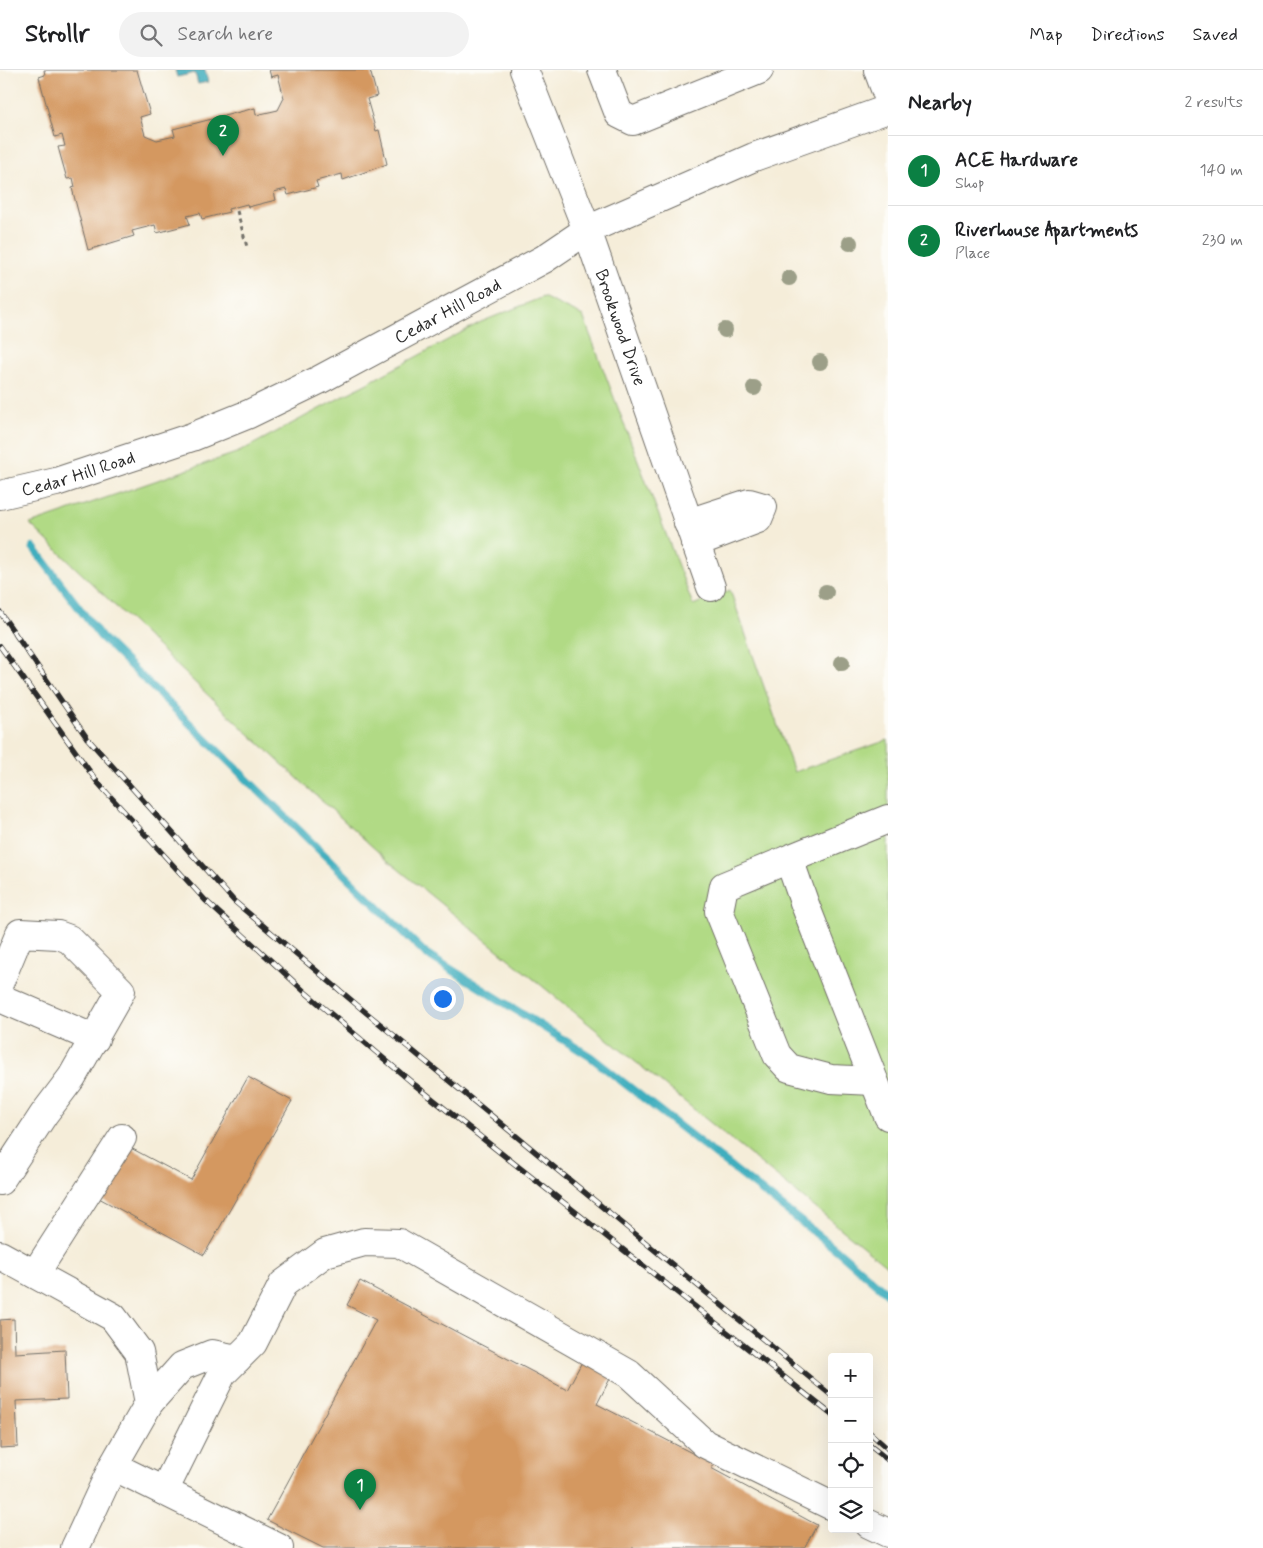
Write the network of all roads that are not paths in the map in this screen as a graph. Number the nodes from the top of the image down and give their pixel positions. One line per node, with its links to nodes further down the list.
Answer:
1 (524, 70): 7 (street, Brookwood Drive)
2 (602, 70): 3 (street)
3 (759, 70)
4 (878, 70): 5 (street)
5 (888, 97)
6 (888, 109): 7 (street, Cedar Hill Road)
7 (587, 230): 8 (street, Cedar Hill Road); 9 (street, Brookwood Drive)
8 (0, 496)
9 (711, 587)
10 (888, 819): 11 (street)
11 (789, 858): 15 (street); 15 (street)
12 (0, 981): 14 (street)
13 (0, 998): 14 (street)
14 (95, 1038): 18 (street)
15 (874, 1081): 16 (street)
16 (888, 1116)
17 (122, 1138): 20 (street)
18 (0, 1180)
19 (0, 1255): 20 (street)
20 (36, 1274): 22 (street)
21 (237, 1359): 22 (street); 24 (street); 25 (street)
22 (149, 1403): 23 (street)
23 (113, 1466): 24 (street); 28 (street)
24 (164, 1491): 29 (street)
25 (828, 1504)
26 (873, 1526): 27 (street)
27 (888, 1533)
28 (75, 1548)
29 (279, 1548)

